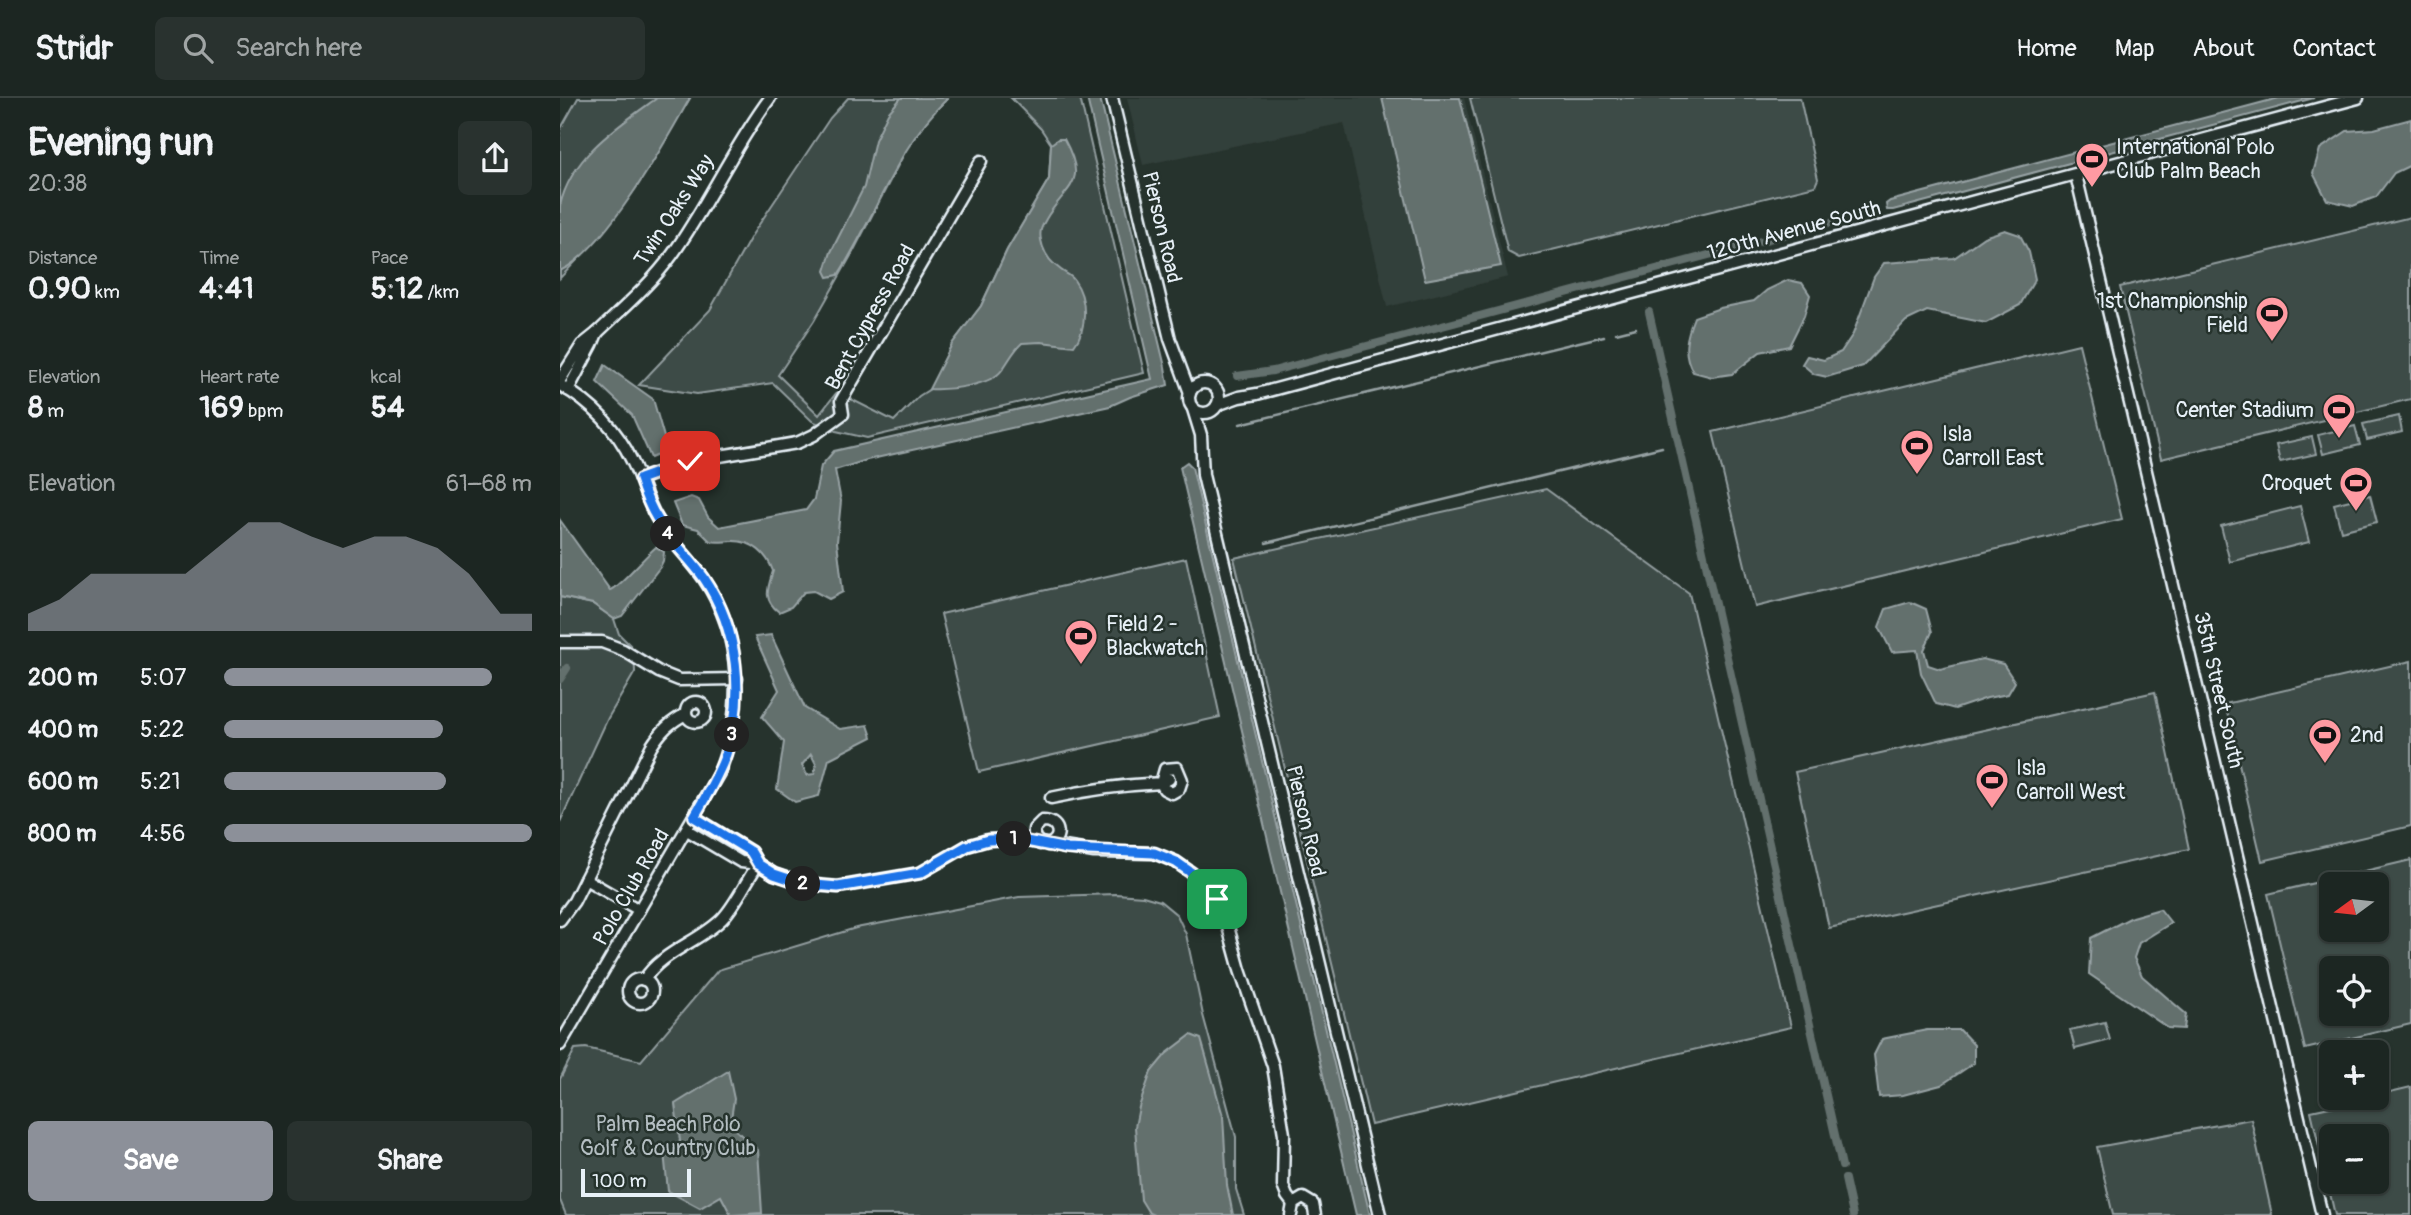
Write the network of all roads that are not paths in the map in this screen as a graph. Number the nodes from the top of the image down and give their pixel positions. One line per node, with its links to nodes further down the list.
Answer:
1 (770, 98): 8 (street, Twin Oaks Way)
2 (1112, 98): 6 (street, Pierson Road)
3 (2358, 98): 5 (street, 120th Avenue South)
4 (981, 161): 15 (street, Bent Cypress Road)
5 (2076, 175): 11 (street, 120th Avenue South); 33 (street, 35th Street South)
6 (1181, 364): 7 (street, Pierson Road); 10 (street, Pierson Road)
7 (1200, 384): 9 (street); 10 (street)
8 (563, 385): 15 (street, Polo Club Road)
9 (1217, 392): 11 (street, 120th Avenue South); 13 (street)
10 (1190, 393): 12 (street)
11 (1239, 397): 13 (street, 120th Avenue South)
12 (1193, 409): 13 (street); 14 (street, Pierson Road)
13 (1213, 409): 14 (street, Pierson Road)
14 (1201, 435): 32 (street, Pierson Road)
15 (640, 479): 17 (street, Polo Club Road)
16 (560, 642): 17 (street)
17 (737, 679): 21 (street, Polo Club Road)
18 (686, 714): 24 (street)
19 (1165, 781): 20 (street)
20 (1051, 798)
21 (694, 817): 22 (street, Polo Club Road); 23 (street)
22 (687, 830): 23 (street); 25 (street, Polo Club Road)
23 (758, 864): 27 (street); 29 (street)
24 (585, 879): 25 (street); 26 (street)
25 (639, 910): 28 (street, Polo Club Road)
26 (560, 920)
27 (644, 980)
28 (560, 1045)
29 (1293, 1204): 30 (street); 31 (street)
30 (1291, 1215)
31 (1315, 1215)
32 (1380, 1215)
33 (2322, 1215)

